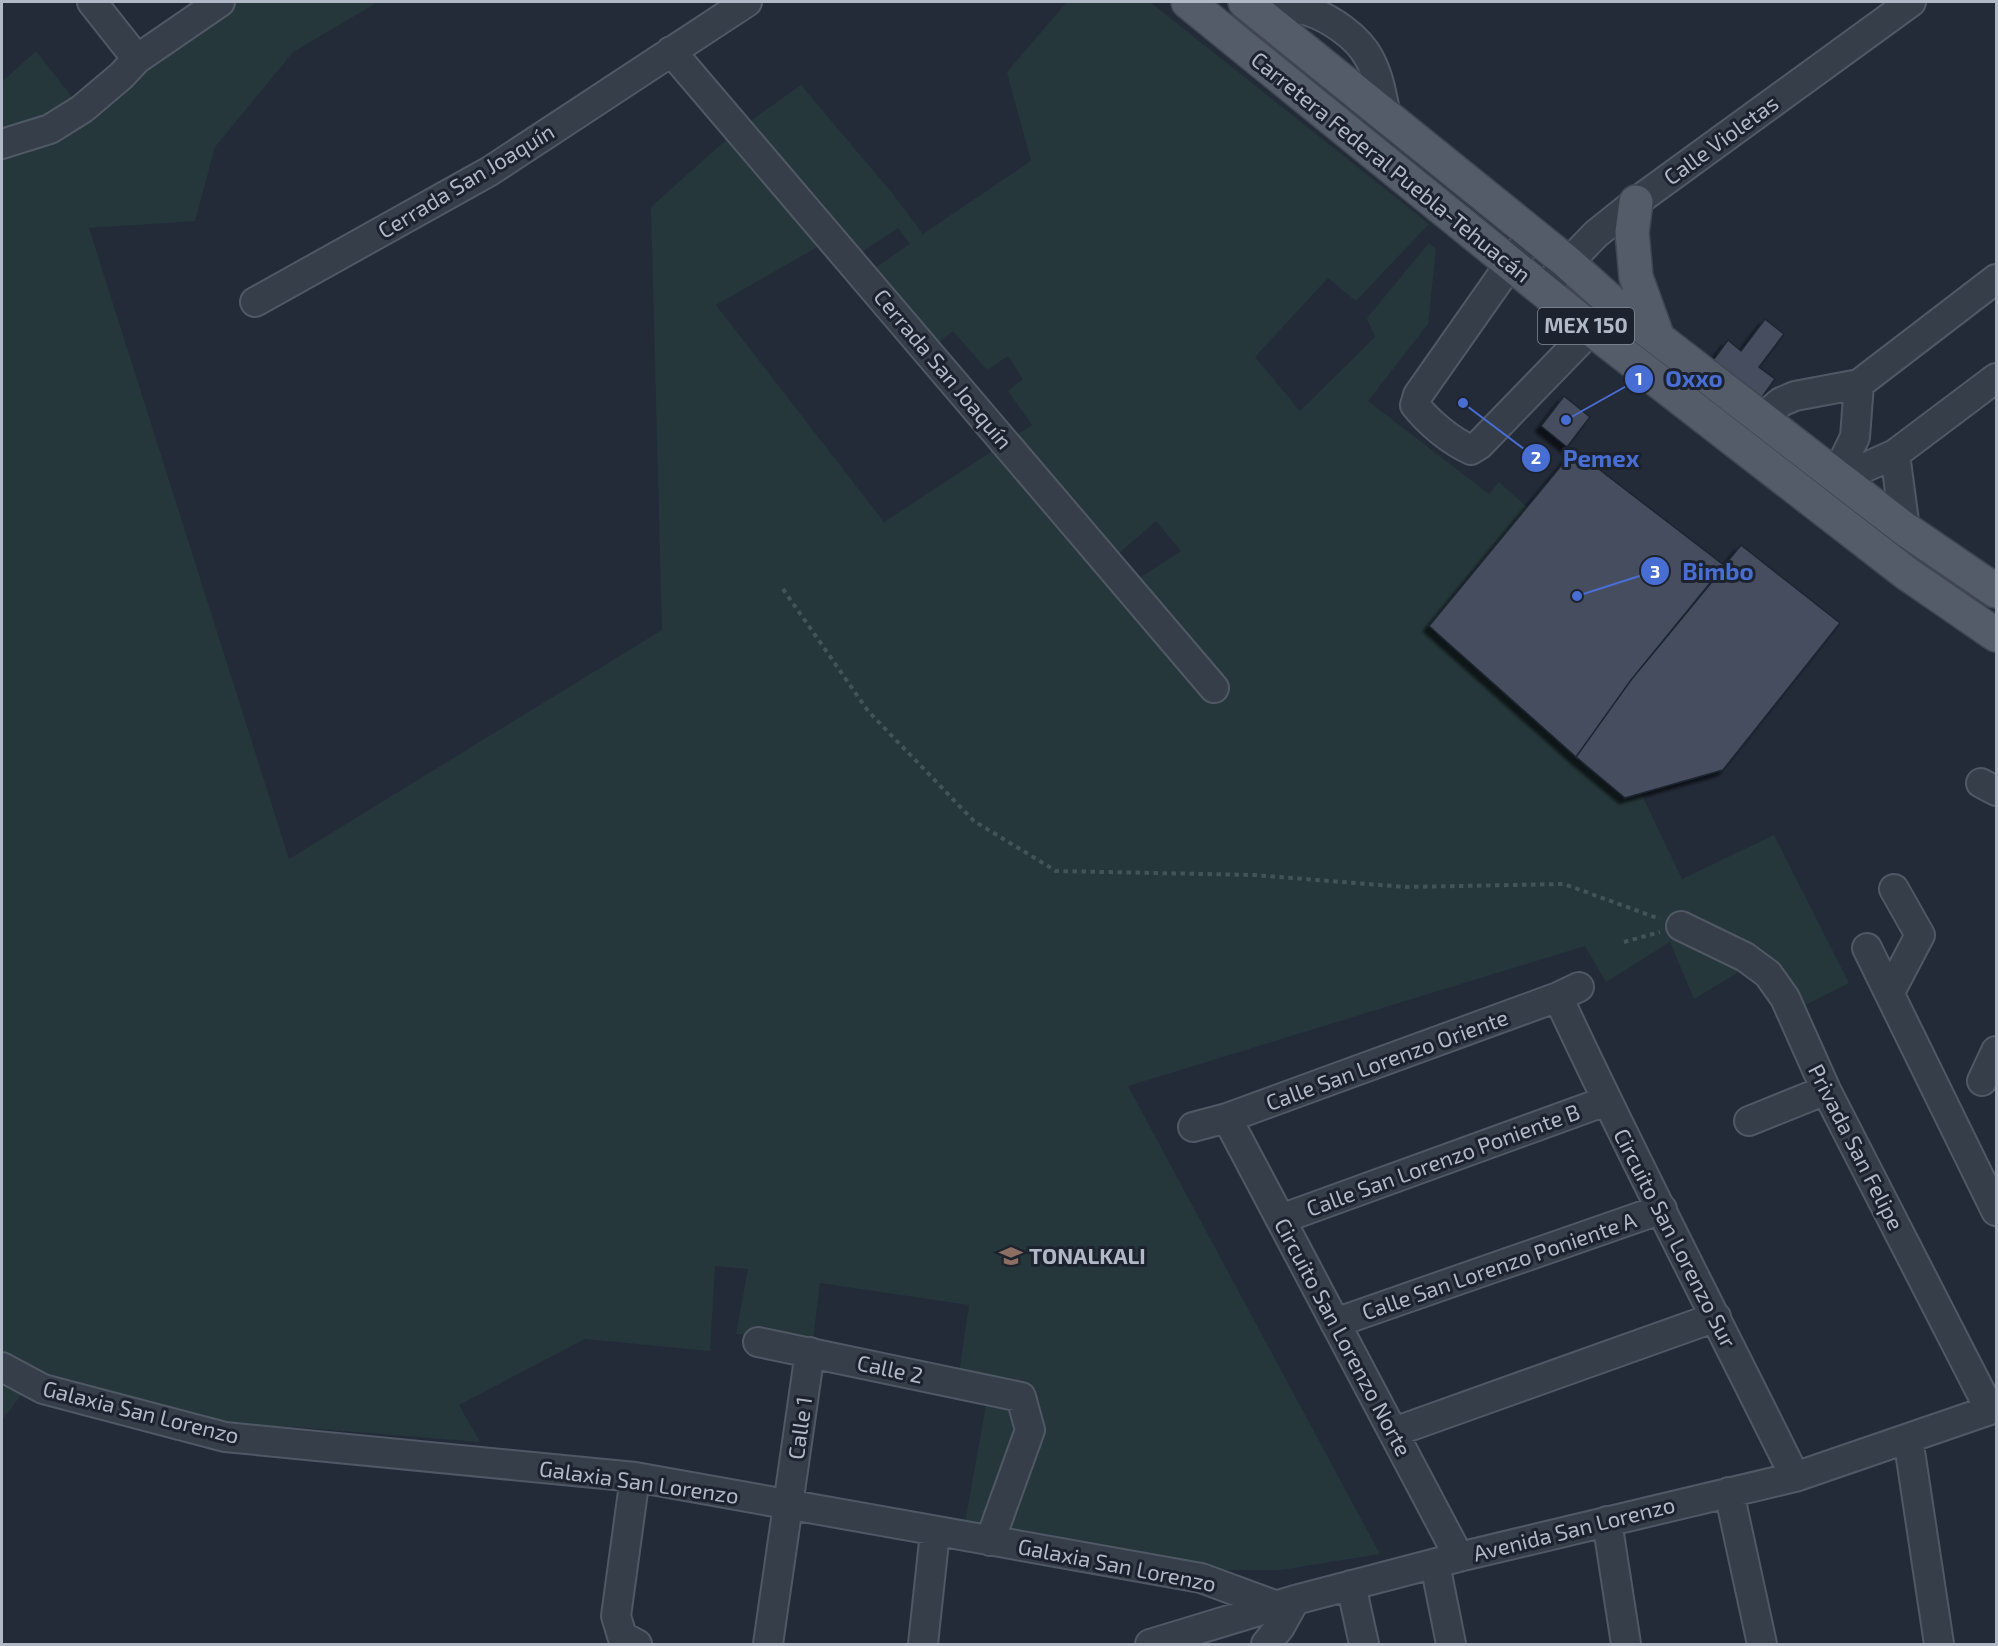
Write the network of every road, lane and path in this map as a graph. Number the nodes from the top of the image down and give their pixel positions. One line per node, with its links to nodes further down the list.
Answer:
1 (92, 2): 8 (street)
2 (220, 2): 8 (street)
3 (747, 2): 7 (street, Cerrada San Joaquín)
4 (1188, 2): 13 (main road, Carretera Federal Puebla-Tehuacán / MEX 150)
5 (1896, 6): 10 (street, Calle Violetas)
6 (1251, 7): 11 (main road, Carretera Federal Puebla-Tehuacán / MEX 150)
7 (671, 51): 16 (street, Cerrada San Joaquín); 29 (street, Cerrada San Joaquín)
8 (137, 59): 9 (street)
9 (6, 136)
10 (1635, 202): 12 (street, Calle Violetas); 19 (main road)
11 (1533, 235): 12 (main road, Carretera Federal Puebla-Tehuacán / MEX 150); 13 (street)
12 (1567, 262): 15 (street, Calle Violetas); 17 (main road, Carretera Federal Puebla-Tehuacán / MEX 150)
13 (1510, 264): 15 (main road, Carretera Federal Puebla-Tehuacán / MEX 150); 18 (street)
14 (1996, 279): 21 (street)
15 (1542, 290): 18 (main road, Carretera Federal Puebla-Tehuacán / MEX 150)
16 (255, 302)
17 (1615, 305): 18 (street); 19 (main road, Carretera Federal Puebla-Tehuacán / MEX 150)
18 (1591, 330): 28 (main road, Carretera Federal Puebla-Tehuacán / MEX 150)
19 (1658, 338): 22 (main road, Carretera Federal Puebla-Tehuacán / MEX 150)
20 (1996, 378): 23 (street)
21 (1859, 384): 22 (street); 24 (street)
22 (1761, 418): 24 (main road, Carretera Federal Puebla-Tehuacán / MEX 150)
23 (1895, 454): 24 (street); 25 (street)
24 (1837, 478): 25 (main road, Carretera Federal Puebla-Tehuacán / MEX 150)
25 (1905, 528): 27 (main road, Carretera Federal Puebla-Tehuacán / MEX 150)
26 (783, 589): 31 (path)
27 (1996, 591)
28 (1996, 635)
29 (1214, 687)
30 (1894, 889): 35 (street)
31 (1680, 926): 32 (path); 36 (street, Privada San Felipe)
32 (1624, 942)
33 (1867, 948): 35 (street)
34 (1568, 992): 37 (street, Circuito San Lorenzo Sur); 38 (street, Calle San Lorenzo Oriente)
35 (1890, 992): 42 (street)
36 (1826, 1090): 39 (street); 49 (street, Privada San Felipe)
37 (1606, 1101): 41 (street, Circuito San Lorenzo Sur); 43 (street, Calle San Lorenzo Poniente B)
38 (1227, 1118): 40 (street, Calle San Lorenzo Oriente); 43 (street, Circuito San Lorenzo Norte)
39 (1749, 1120)
40 (1193, 1127)
41 (1662, 1209): 44 (street, Circuito San Lorenzo Sur); 45 (street, Calle San Lorenzo Poniente A)
42 (1996, 1211)
43 (1281, 1219): 45 (street, Circuito San Lorenzo Norte)
44 (1716, 1317): 50 (street); 53 (street, Circuito San Lorenzo Sur)
45 (1335, 1323): 50 (street, Circuito San Lorenzo Norte)
46 (758, 1342): 47 (street, Calle 2)
47 (810, 1352): 55 (street, Calle 1); 58 (street, Calle 2)
48 (2, 1367): 52 (street, Galaxia San Lorenzo)
49 (1993, 1409): 51 (street, Avenida San Lorenzo)
50 (1394, 1432): 59 (street, Circuito San Lorenzo Norte)
51 (1908, 1438): 53 (street, Avenida San Lorenzo); 71 (street)
52 (635, 1477): 55 (street, Galaxia San Lorenzo); 63 (street)
53 (1795, 1477): 54 (street, Avenida San Lorenzo)
54 (1729, 1492): 56 (street, Avenida San Lorenzo); 70 (street)
55 (789, 1504): 57 (street, Galaxia San Lorenzo); 64 (street, Calle 1)
56 (1607, 1521): 59 (street, Avenida San Lorenzo); 69 (street)
57 (935, 1532): 58 (street, Galaxia San Lorenzo); 65 (street)
58 (990, 1541): 61 (street, Galaxia San Lorenzo)
59 (1447, 1560): 60 (street, Avenida San Lorenzo); 68 (street, Circuito San Lorenzo Norte)
60 (1351, 1586): 61 (street, Avenida San Lorenzo); 67 (street)
61 (1286, 1603): 62 (street, Avenida San Lorenzo); 66 (street)
62 (1161, 1642)
63 (637, 1644)
64 (768, 1644)
65 (923, 1644)
66 (1266, 1644)
67 (1364, 1644)
68 (1451, 1644)
69 (1626, 1644)
70 (1762, 1644)
71 (1939, 1644)

